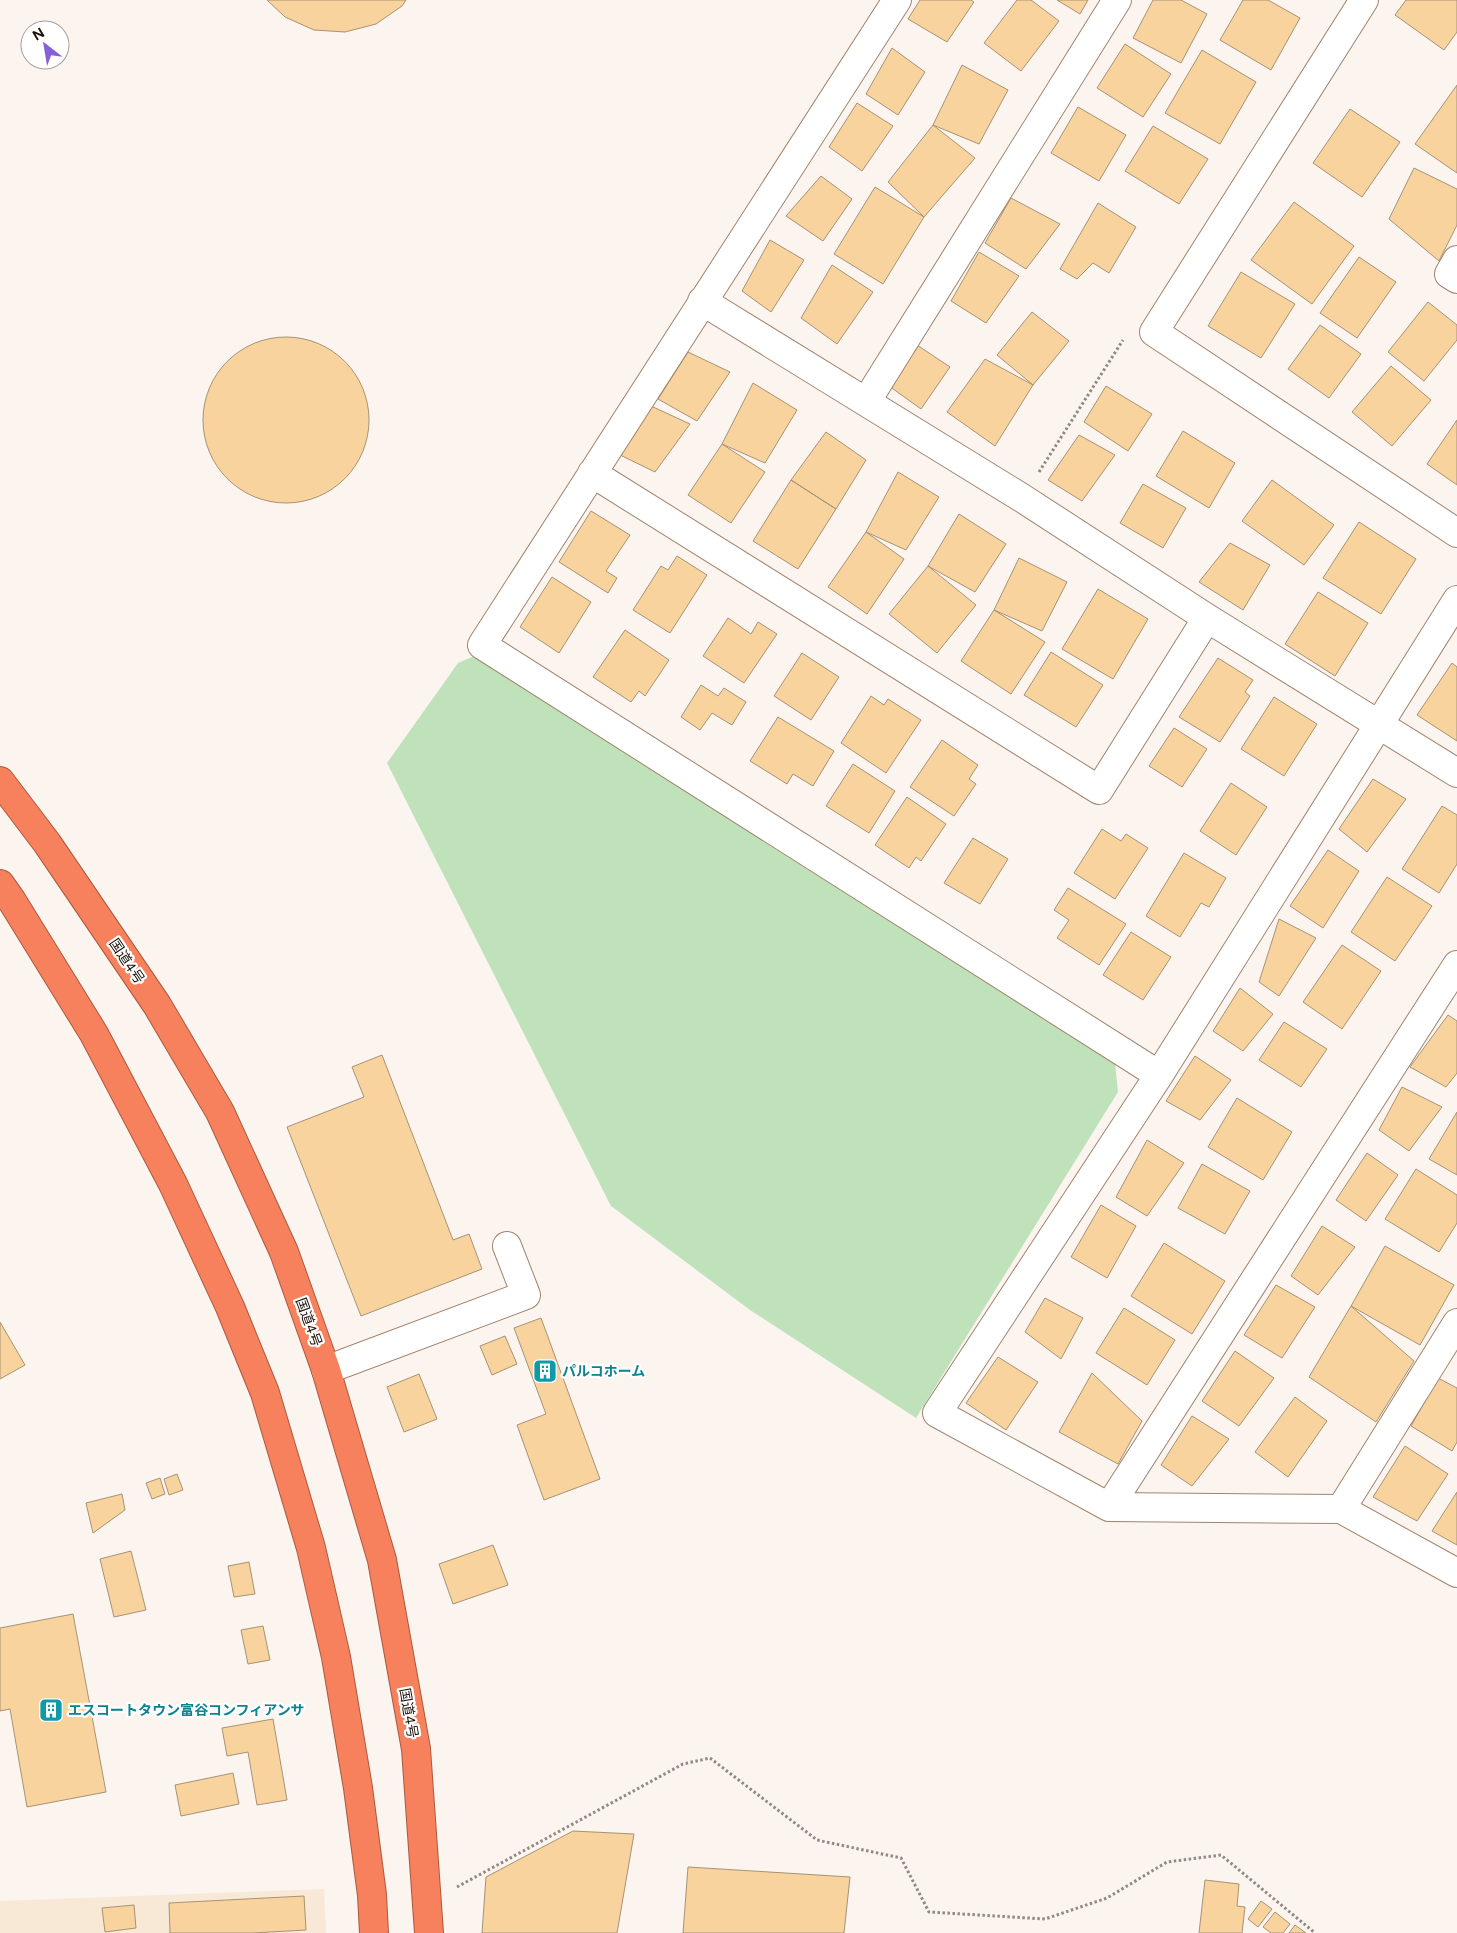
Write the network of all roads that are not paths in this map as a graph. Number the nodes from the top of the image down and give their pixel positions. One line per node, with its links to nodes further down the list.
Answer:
1 (897, 0): 6 (street)
2 (1117, 0): 7 (street)
3 (1364, 0): 9 (street)
4 (1457, 260): 5 (street)
5 (1457, 279)
6 (702, 301): 7 (street); 8 (street)
7 (866, 402): 11 (street)
8 (592, 473): 11 (street); 17 (street)
9 (1457, 533)
10 (1457, 600): 12 (street)
11 (1207, 618): 12 (street)
12 (1380, 724): 13 (street); 17 (street)
13 (1457, 773)
14 (0, 781): 20 (highway, 国道4号)
15 (0, 884): 24 (highway)
16 (1457, 965): 21 (street)
17 (1159, 1075): 21 (street)
18 (507, 1246): 20 (street)
19 (1457, 1323): 22 (street)
20 (326, 1370): 25 (highway, 国道4号)
21 (1109, 1508): 22 (street)
22 (1341, 1509): 23 (street)
23 (1457, 1573)
24 (374, 1933)
25 (429, 1933)

